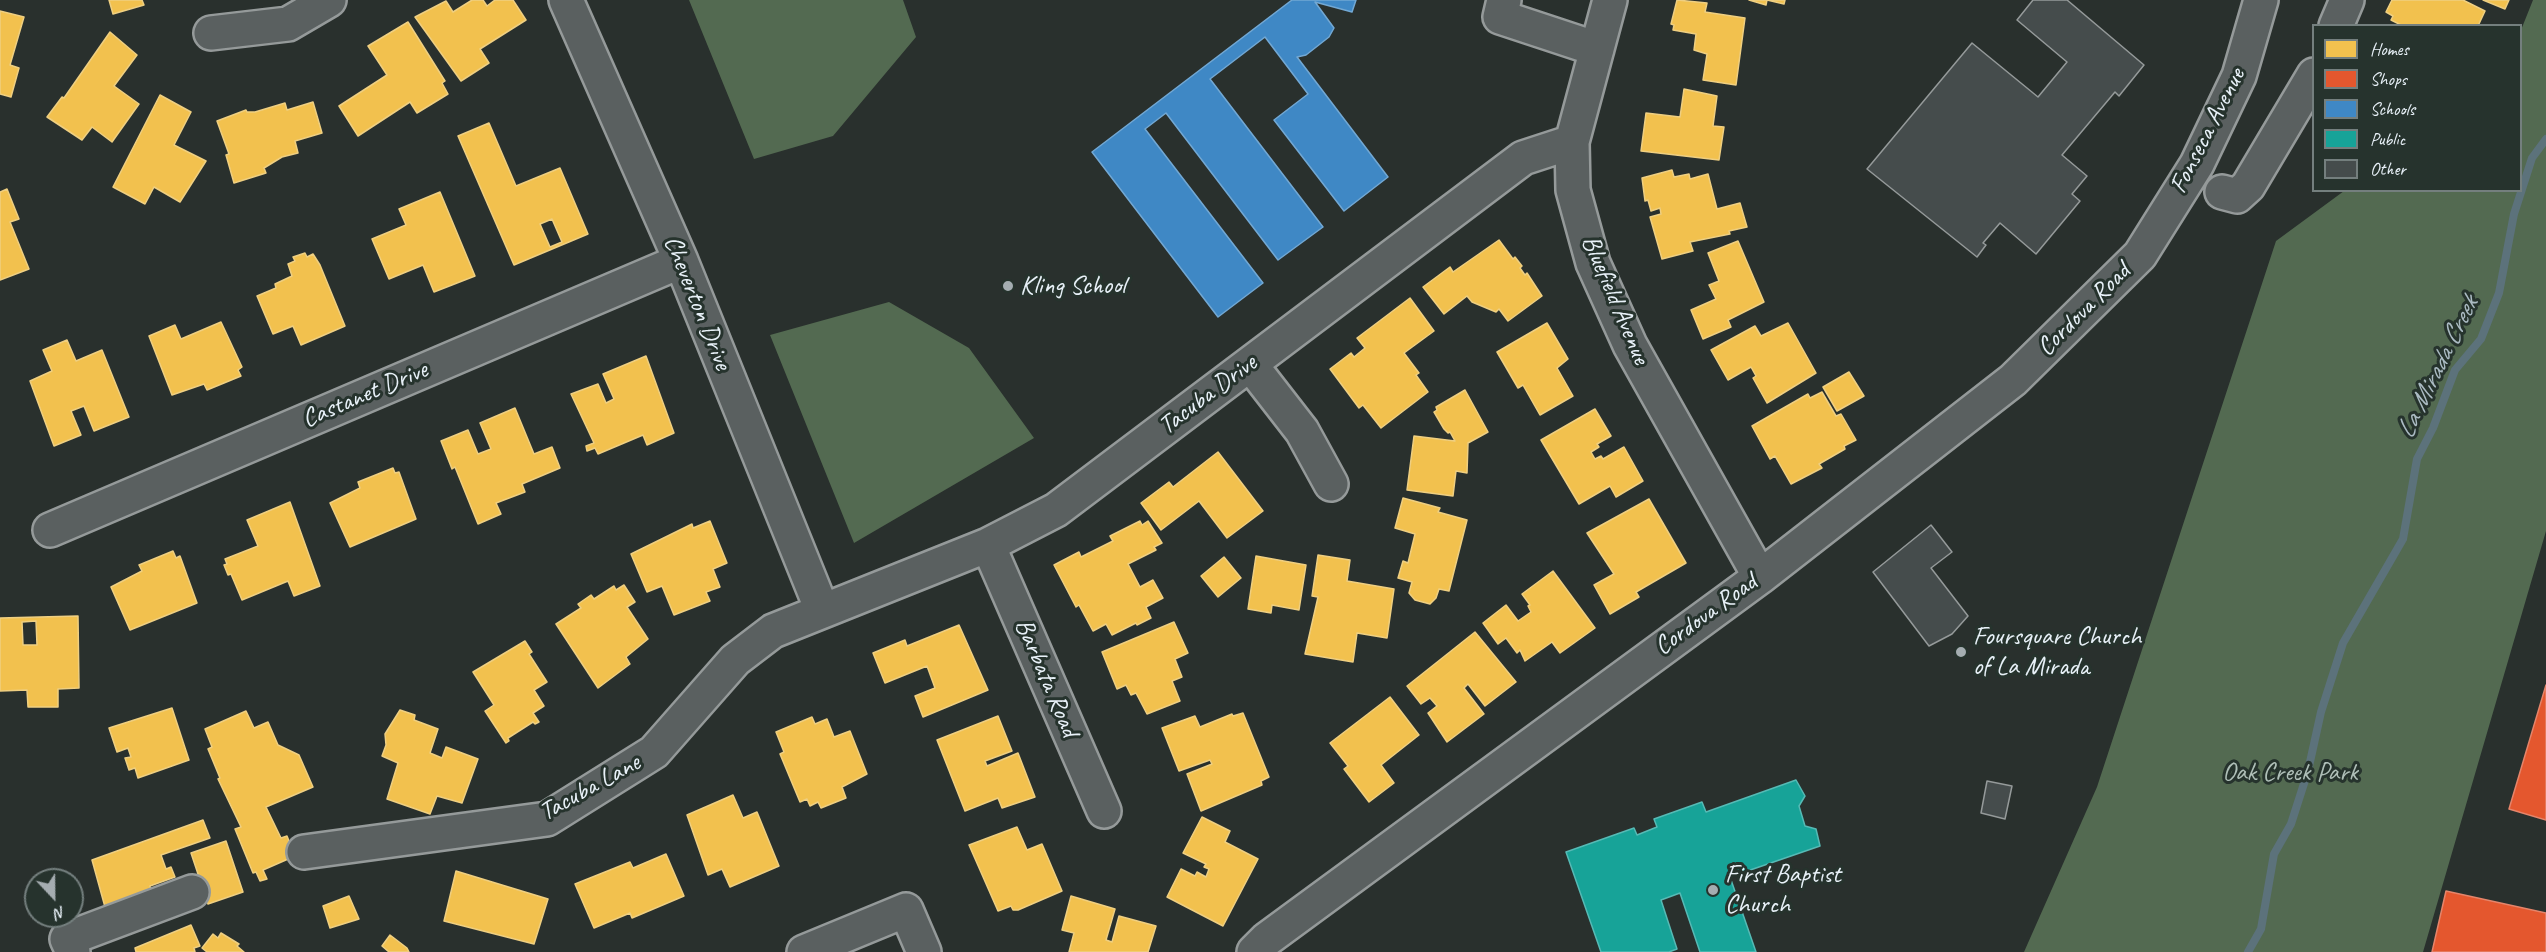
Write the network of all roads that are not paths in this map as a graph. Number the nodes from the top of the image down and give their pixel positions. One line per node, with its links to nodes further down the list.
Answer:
1 (329, 0): 8 (street)
2 (566, 0): 14 (street, Cheverton Drive)
3 (1504, 0): 9 (street)
4 (1610, 0): 9 (street, Bluefield Avenue)
5 (2261, 0): 13 (street, Fonseca Avenue)
6 (2348, 0): 7 (street)
7 (2337, 24)
8 (211, 33)
9 (1597, 49): 11 (street, Bluefield Avenue)
10 (2312, 77): 12 (street)
11 (1572, 142): 15 (street, Tacuba Drive); 19 (street, Bluefield Avenue)
12 (2223, 192)
13 (2140, 255): 19 (street, Cordova Road)
14 (681, 261): 17 (street, Castanet Drive); 20 (street, Cheverton Drive)
15 (1250, 363): 16 (street); 18 (street, Tacuba Drive)
16 (1331, 484)
17 (50, 530)
18 (988, 545): 20 (street, Tacuba Drive); 21 (street, Barbata Road)
19 (1760, 577): 27 (street, Cordova Road)
20 (822, 610): 22 (street, Tacuba Lane)
21 (1104, 811)
22 (304, 852)
23 (192, 892): 24 (street)
24 (73, 952)
25 (804, 952): 26 (street)
26 (924, 952)
27 (1254, 952)

